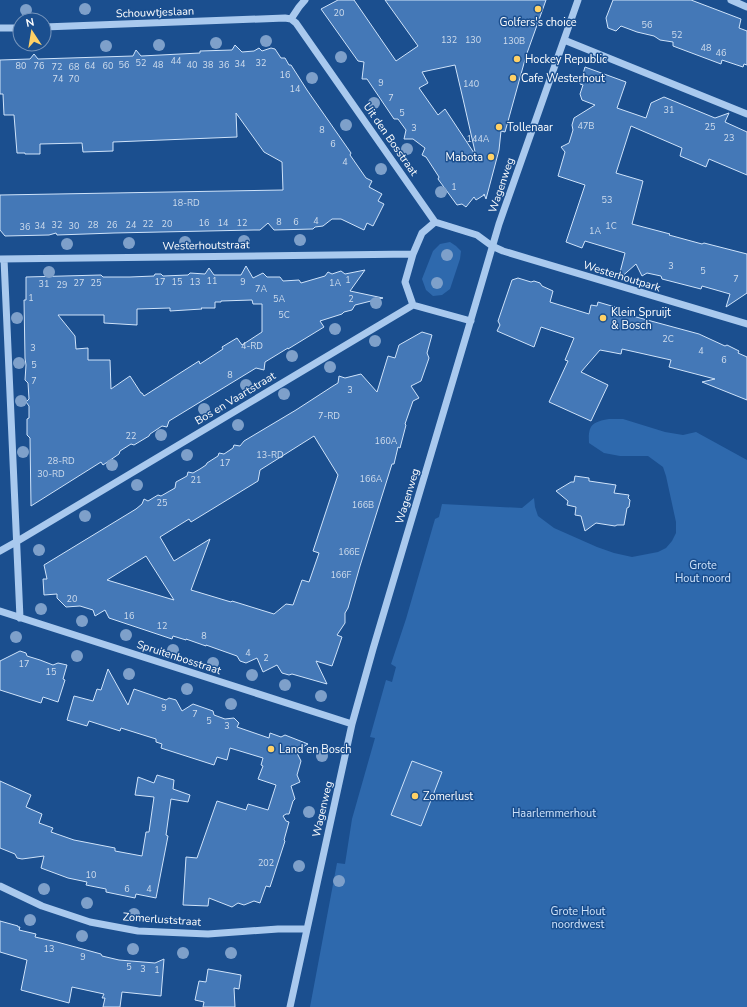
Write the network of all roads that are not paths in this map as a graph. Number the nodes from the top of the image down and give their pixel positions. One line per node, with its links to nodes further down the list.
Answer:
1 (305, 0): 5 (street)
2 (578, 0): 9 (street, Wagenweg)
3 (731, 0): 4 (street)
4 (747, 7)
5 (291, 20): 6 (street, Schouwtjeslaan); 11 (street, Uit den Bosstraat)
6 (52, 27)
7 (0, 28): 8 (street)
8 (12, 28)
9 (564, 40): 10 (street); 12 (street, Wagenweg)
10 (747, 114)
11 (435, 222): 12 (street); 13 (street)
12 (492, 246): 16 (street, Wagenweg); 17 (street, Westerhoutpark)
13 (413, 254): 14 (street, Westerhoutstraat); 15 (street)
14 (2, 259): 18 (street)
15 (413, 305): 16 (street); 18 (street, Bos en Vaartstraat)
16 (471, 321): 22 (street, Wagenweg)
17 (747, 324)
18 (16, 542): 19 (street, Bos en Vaartstraat); 21 (street)
19 (0, 551)
20 (0, 611): 21 (street, Spruitenbosstraat)
21 (20, 618): 22 (street, Spruitenbosstraat)
22 (352, 724): 24 (street, Wagenweg)
23 (0, 886): 24 (street, Zomerluststraat)
24 (306, 929): 25 (street, Wagenweg)
25 (290, 1007)

